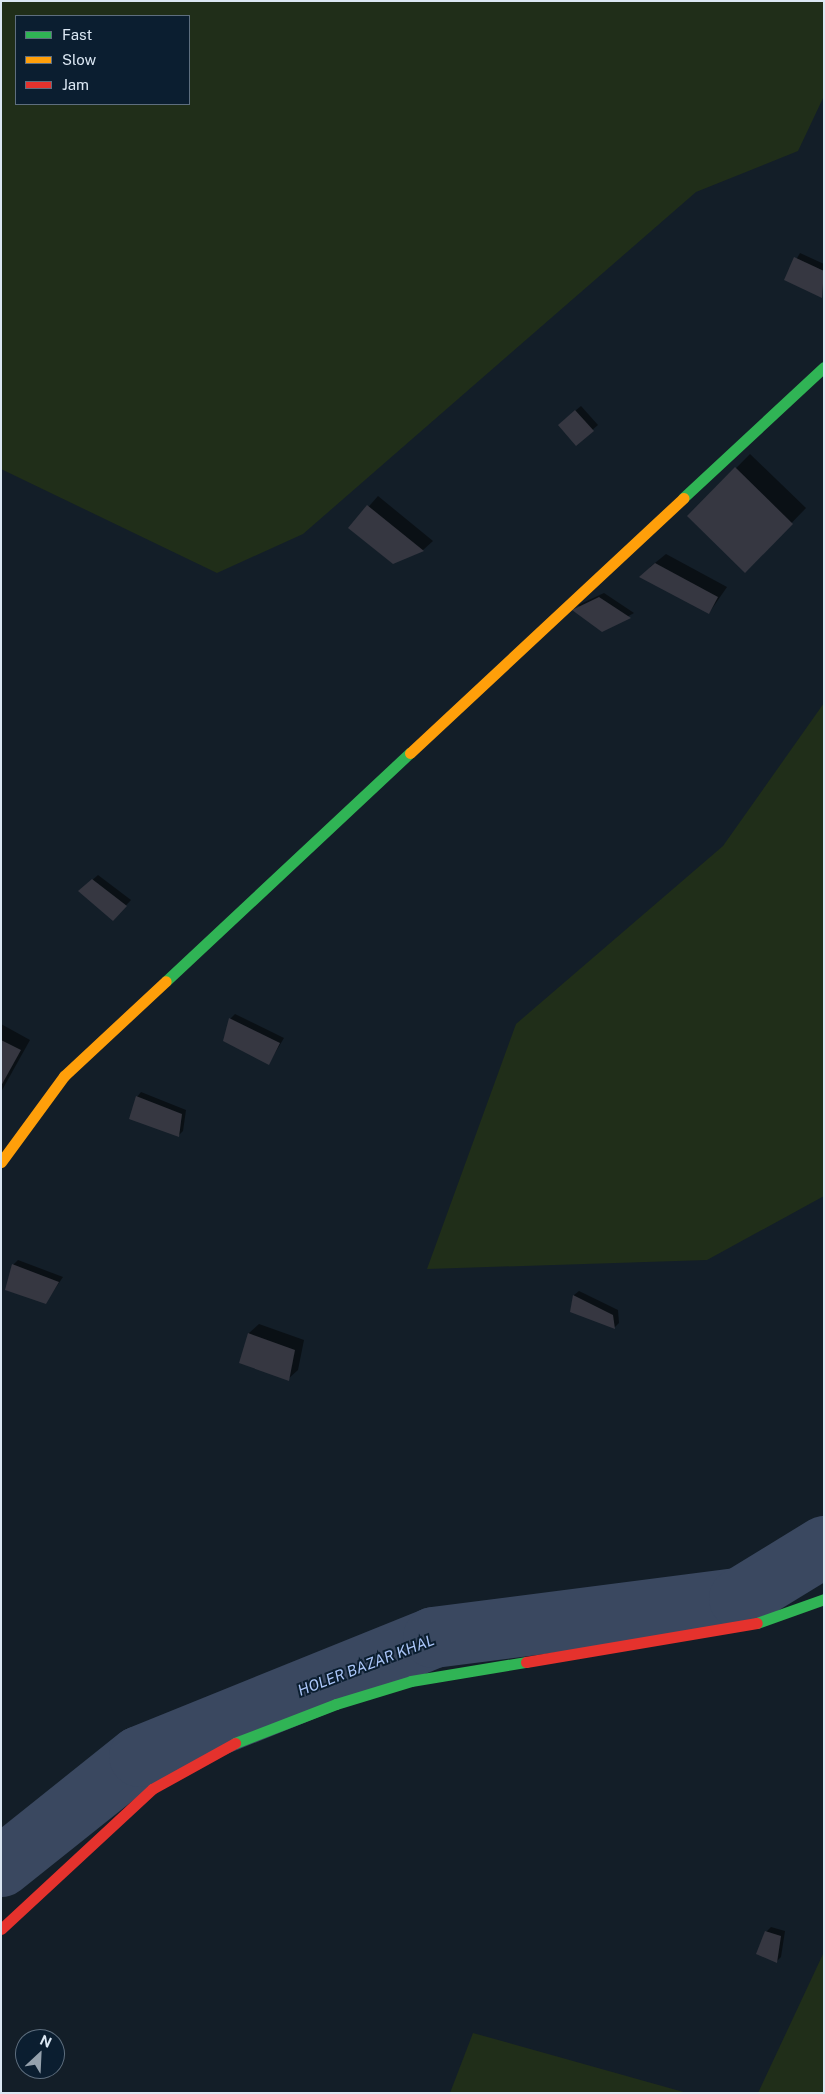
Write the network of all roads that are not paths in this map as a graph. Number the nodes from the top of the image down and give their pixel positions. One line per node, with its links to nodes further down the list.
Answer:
1 (824, 367): 2 (street)
2 (1, 1162)
3 (824, 1600): 4 (street)
4 (1, 1929)

